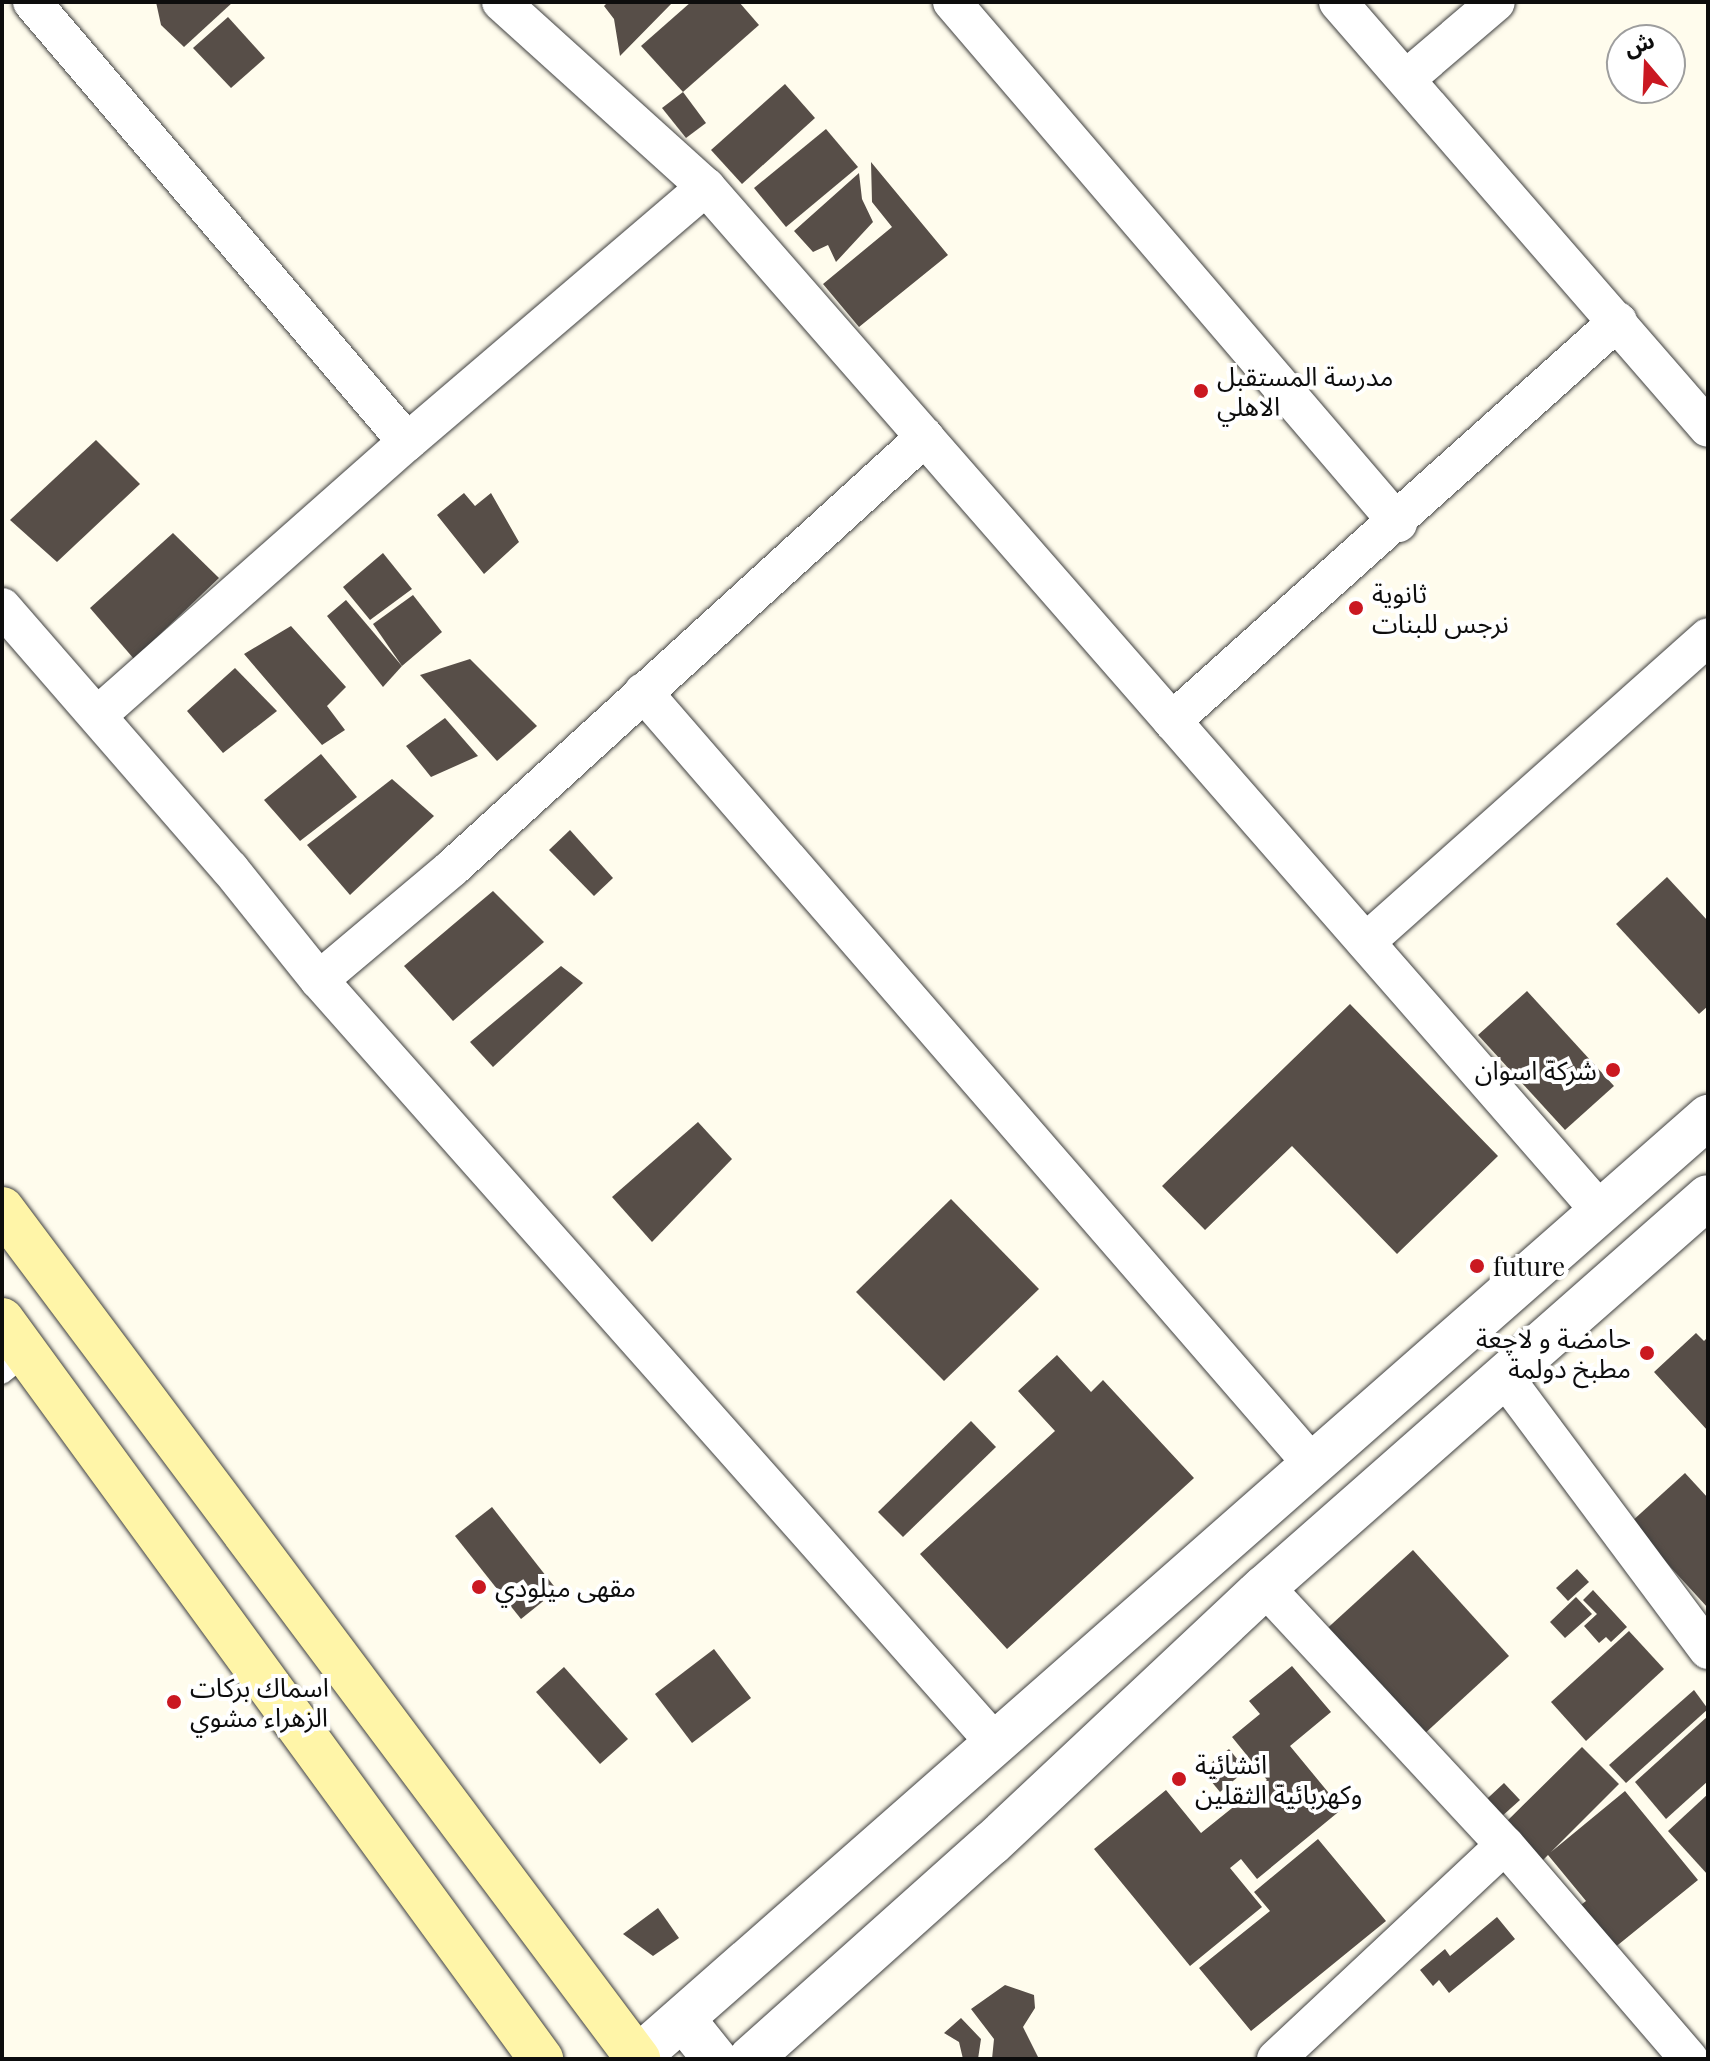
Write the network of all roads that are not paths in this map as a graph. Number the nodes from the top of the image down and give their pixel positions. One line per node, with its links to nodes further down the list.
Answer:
1 (32, 2): 11 (street)
2 (501, 2): 7 (street)
3 (952, 2): 12 (street)
4 (1338, 2): 6 (street)
5 (1496, 2): 6 (street)
6 (1406, 79): 8 (street)
7 (706, 187): 10 (street); 11 (street)
8 (1618, 321): 9 (street); 12 (street)
9 (1708, 428)
10 (925, 437): 15 (street); 17 (street)
11 (407, 442): 16 (street)
12 (1398, 523): 17 (street)
13 (2, 607): 16 (street)
14 (1708, 637): 18 (street)
15 (643, 692): 19 (street); 26 (street)
16 (98, 715): 19 (street)
17 (1172, 721): 18 (street)
18 (1366, 942): 23 (street)
19 (319, 980): 31 (street)
20 (1708, 1117): 23 (street)
21 (1708, 1197): 25 (street)
22 (2, 1209): 27 (main road)
23 (1601, 1212): 26 (street)
24 (10, 1349): 28 (main road)
25 (1503, 1375): 29 (street); 30 (street)
26 (1314, 1466): 31 (street)
27 (208, 1479): 28 (main road); 35 (main road)
28 (153, 1522): 36 (main road)
29 (1265, 1587): 32 (street); 38 (street)
30 (1708, 1650)
31 (997, 1745): 33 (street)
32 (1505, 1845): 34 (street); 39 (street)
33 (683, 2019): 35 (street); 37 (street)
34 (1287, 2055)
35 (638, 2058)
36 (541, 2059)
37 (715, 2059)
38 (750, 2059)
39 (1689, 2059)

